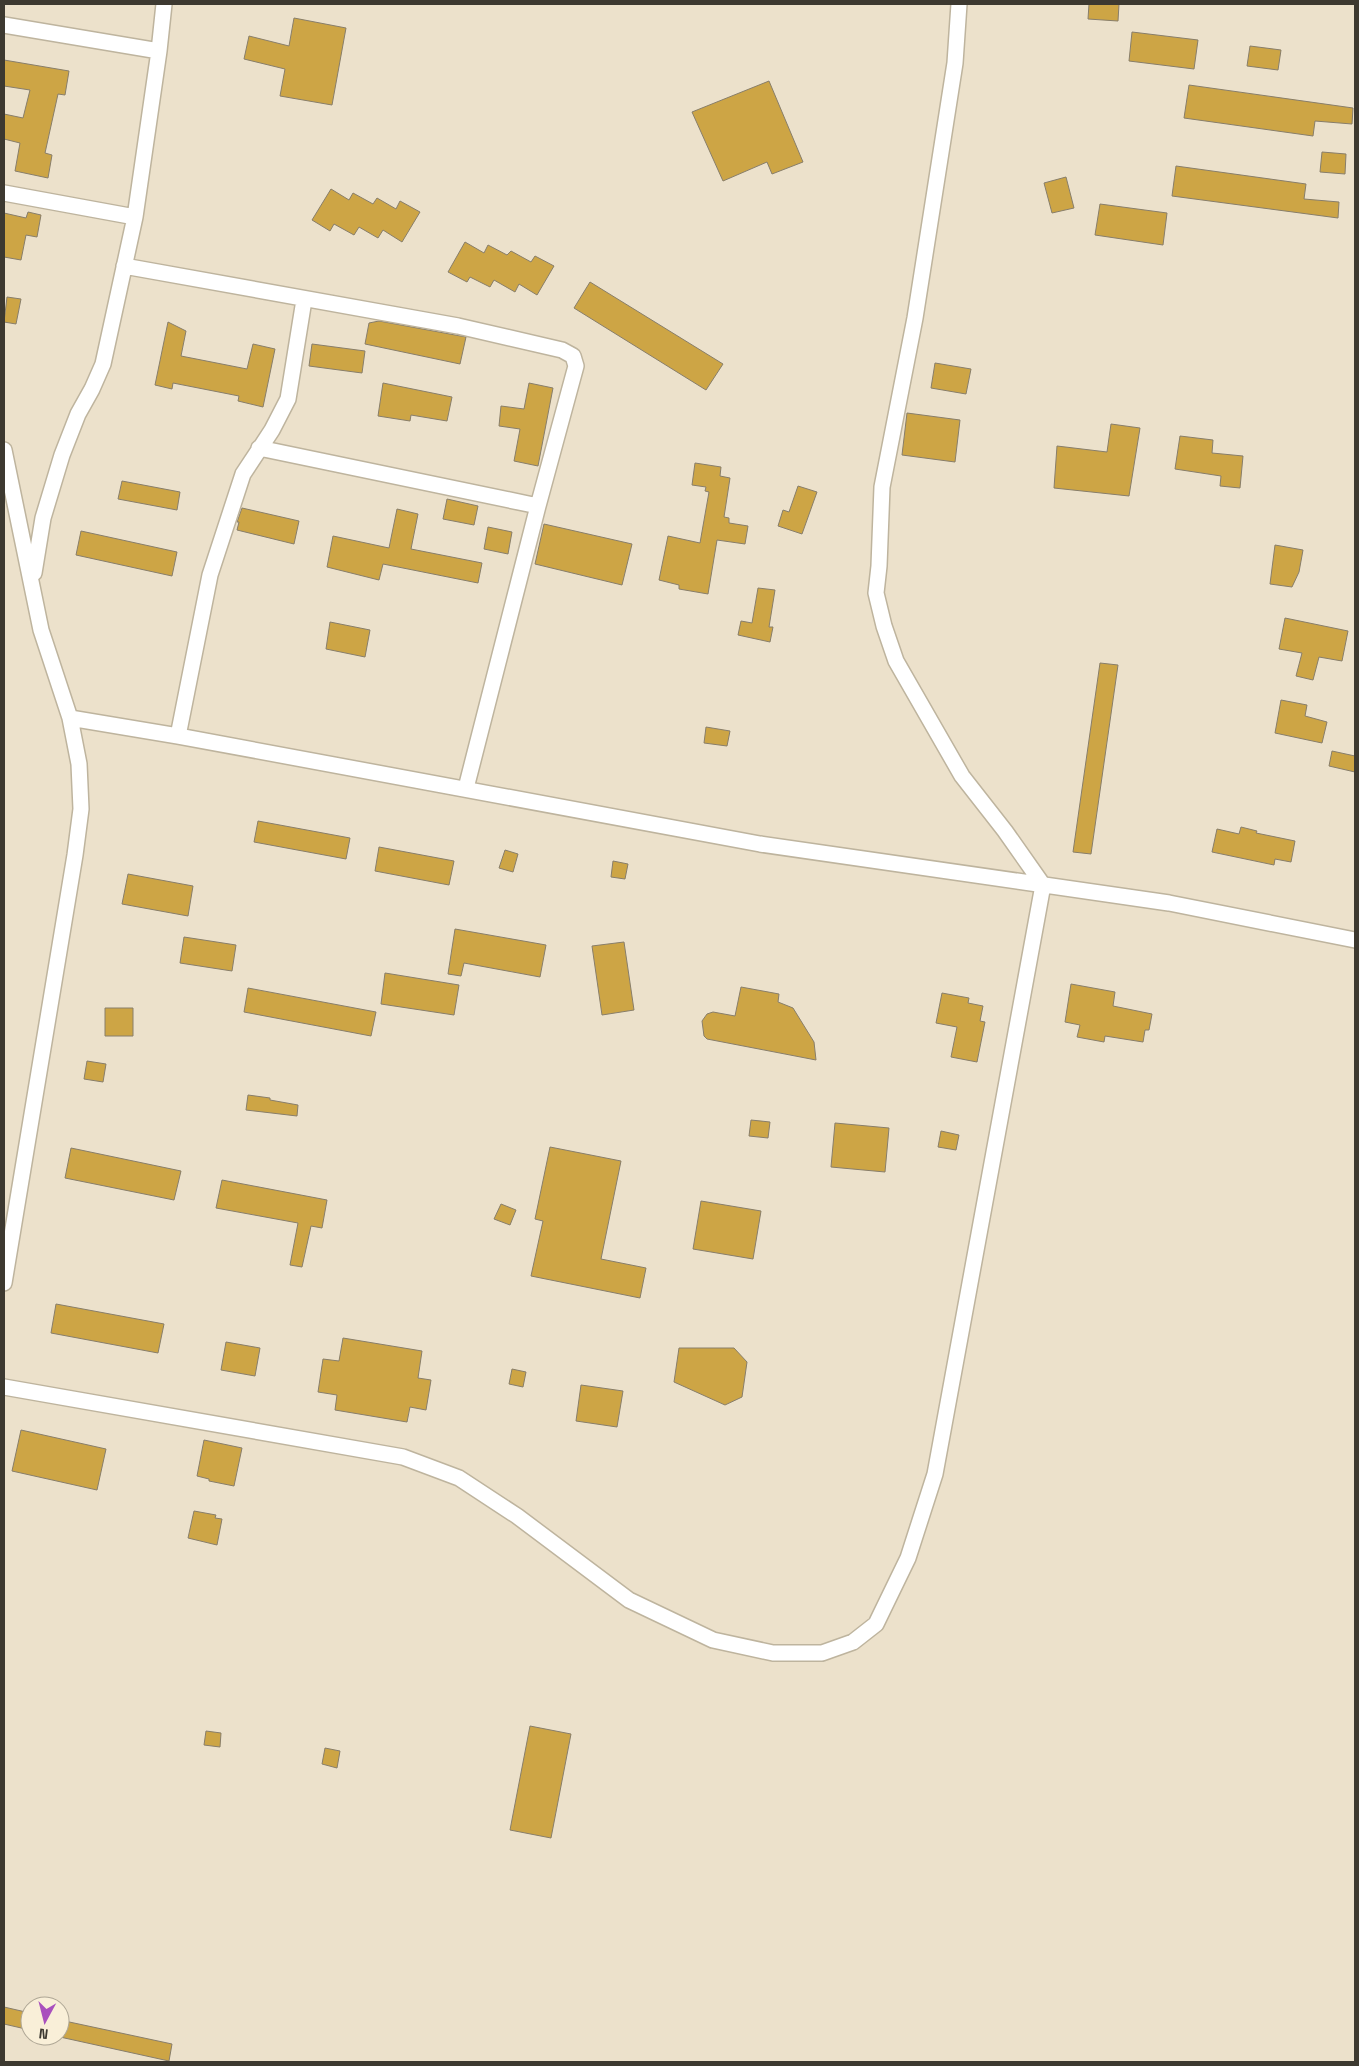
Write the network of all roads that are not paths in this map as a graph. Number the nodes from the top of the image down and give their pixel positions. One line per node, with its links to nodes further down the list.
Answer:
1 (164, 4): 4 (street)
2 (959, 4): 16 (street)
3 (4, 24): 4 (street)
4 (159, 51): 6 (street)
5 (4, 193): 6 (street)
6 (136, 217): 7 (street)
7 (124, 266): 8 (street); 12 (street)
8 (304, 300): 9 (street); 11 (street)
9 (258, 448): 11 (street); 14 (street)
10 (4, 450): 12 (street)
11 (538, 506): 15 (street)
12 (32, 584): 13 (street)
13 (70, 718): 14 (street); 18 (street)
14 (178, 736): 15 (street)
15 (466, 788): 16 (street)
16 (1043, 885): 17 (street); 19 (street)
17 (1355, 940)
18 (4, 1283)
19 (4, 1387)

